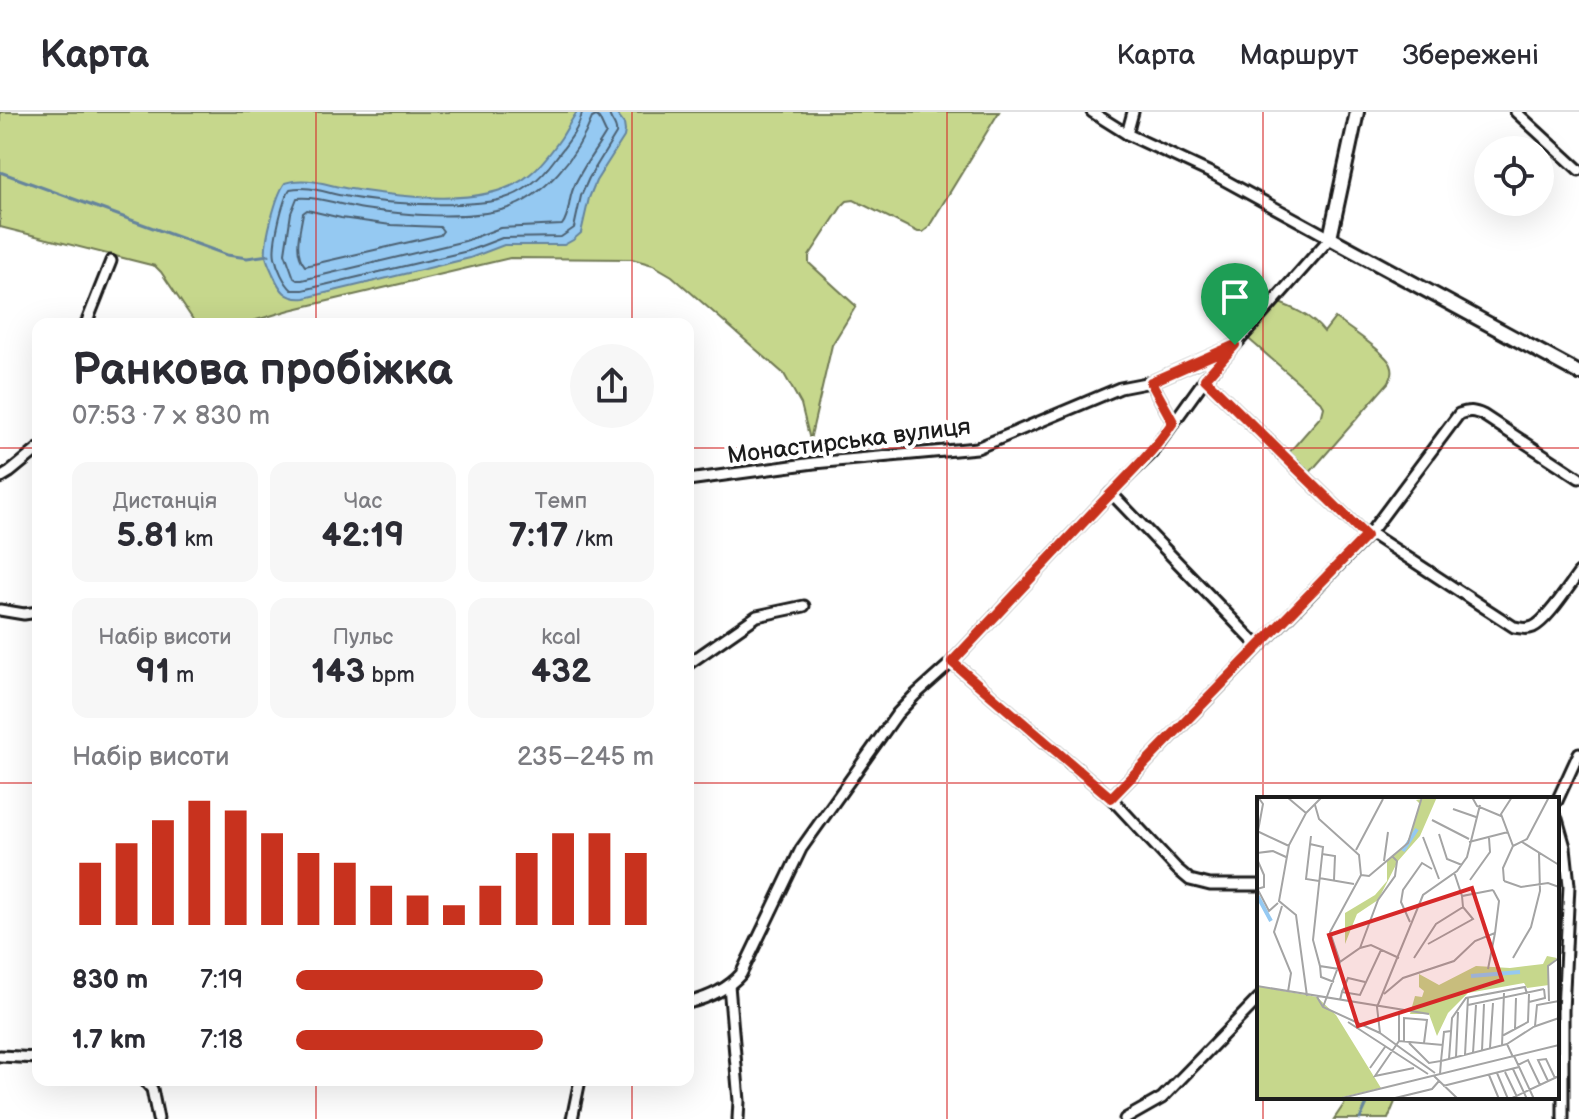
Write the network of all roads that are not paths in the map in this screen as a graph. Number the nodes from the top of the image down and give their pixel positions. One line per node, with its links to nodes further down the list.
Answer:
1 (1092, 112): 5 (street)
2 (1133, 112): 5 (street)
3 (1357, 112): 7 (street)
4 (1516, 112): 6 (street)
5 (1127, 134): 7 (street)
6 (1579, 170)
7 (1330, 238): 10 (street); 11 (street)
8 (111, 261): 9 (street)
9 (88, 318)
10 (1235, 345): 12 (street); 13 (street, Монастирська вулиця)
11 (1579, 373)
12 (1205, 379): 14 (street); 20 (street)
13 (1151, 382): 14 (street); 18 (street, Монастирська вулиця)
14 (1173, 422): 19 (street)
15 (32, 454): 16 (street)
16 (0, 478)
17 (1579, 478): 20 (street)
18 (694, 479)
19 (1111, 493): 25 (street); 27 (street)
20 (1368, 534): 21 (street); 25 (street)
21 (1579, 573)
22 (804, 606): 26 (street)
23 (0, 610): 24 (street)
24 (32, 613)
25 (1258, 646): 30 (street)
26 (694, 660)
27 (952, 662): 30 (street); 33 (street)
28 (1579, 753): 29 (street)
29 (1559, 797)
30 (1111, 798): 32 (street)
31 (1559, 826): 44 (street)
32 (1257, 885)
33 (729, 985): 35 (street); 42 (street)
34 (1257, 1000): 43 (street)
35 (694, 1001)
36 (0, 1056): 37 (street)
37 (32, 1058)
38 (149, 1086): 40 (street)
39 (579, 1086): 41 (street)
40 (158, 1119)
41 (572, 1119)
42 (738, 1119)
43 (1125, 1119)
44 (1563, 1119)

